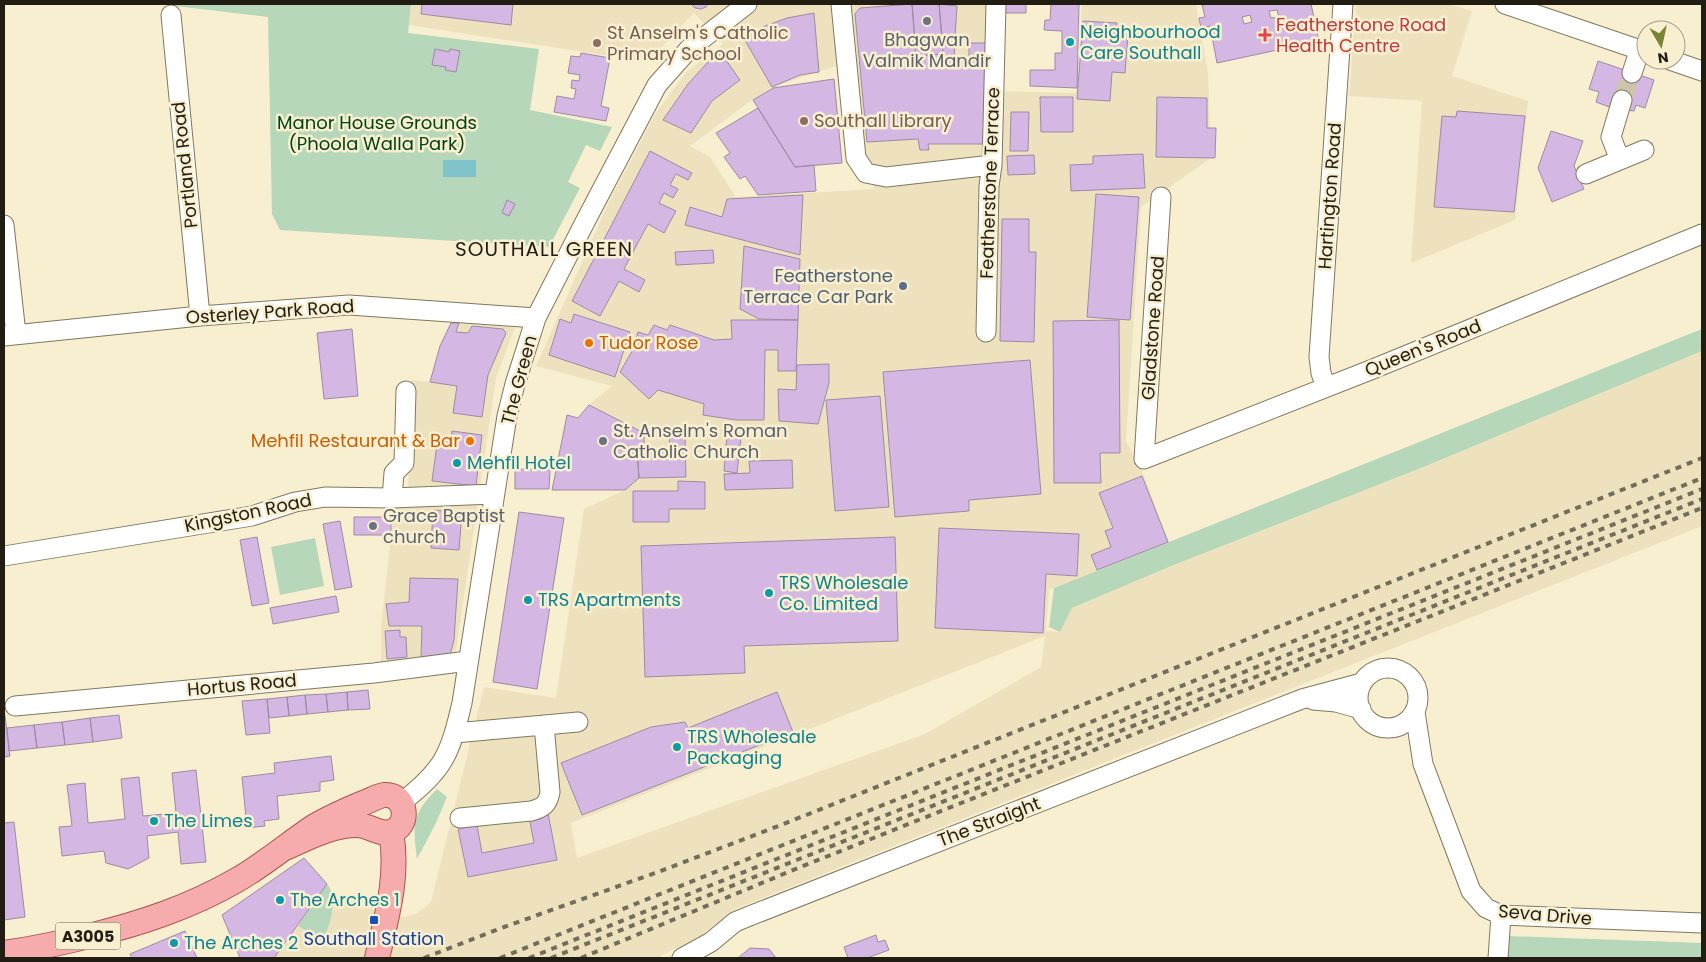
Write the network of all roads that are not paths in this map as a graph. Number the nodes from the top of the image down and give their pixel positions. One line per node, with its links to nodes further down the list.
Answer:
1 (747, 4): 22 (street, The Green)
2 (841, 4): 16 (street)
3 (996, 4): 16 (street, Featherstone Terrace)
4 (1343, 4): 25 (street, Hartington Road)
5 (1505, 4): 6 (street)
6 (1546, 10): 8 (street)
7 (171, 15): 21 (street, Portland Road)
8 (1636, 47)
9 (1636, 64): 11 (street)
10 (1686, 66): 12 (street)
11 (1632, 72)
12 (1702, 72)
13 (1622, 100): 15 (street)
14 (1644, 150): 15 (street)
15 (1620, 160): 17 (street)
16 (992, 165): 23 (street, Featherstone Terrace)
17 (1586, 174)
18 (1162, 197): 27 (street, Gladstone Road)
19 (4, 225): 24 (street)
20 (1702, 234): 25 (street, Queen's Road)
21 (200, 316): 22 (street, Osterley Park Road); 24 (street, Osterley Park Road)
22 (536, 318): 28 (street, The Green)
23 (986, 332)
24 (10, 335)
25 (1326, 387): 27 (street, Queen's Road)
26 (406, 391): 29 (street)
27 (1144, 459)
28 (494, 494): 29 (street, Kingston Road); 31 (street, The Green)
29 (392, 498): 30 (street, Kingston Road)
30 (4, 556)
31 (468, 661): 34 (street, Hortus Road); 40 (street, The Green)
32 (1362, 683): 33 (street, The Straight); 35 (street); 36 (street)
33 (1302, 699): 35 (street, The Straight); 51 (street, The Straight)
34 (16, 706)
35 (1360, 709): 39 (street)
36 (1415, 712): 39 (street); 41 (street, Seva Drive)
37 (578, 722): 38 (street)
38 (544, 725): 40 (street); 44 (street)
39 (1390, 728): 41 (street, Seva Drive)
40 (455, 733): 43 (street, The Green)
41 (1423, 764): 47 (street, Seva Drive)
42 (371, 800): 43 (main road, A3005); 45 (main road); 46 (main road, A3005)
43 (402, 802): 45 (main road)
44 (460, 818)
45 (382, 830): 46 (main road, A3005); 50 (main road)
46 (286, 848): 49 (main road, A3005)
47 (1501, 914): 48 (street, Seva Drive); 52 (street)
48 (1702, 923)
49 (4, 953)
50 (377, 958)
51 (682, 958)
52 (1498, 958)

